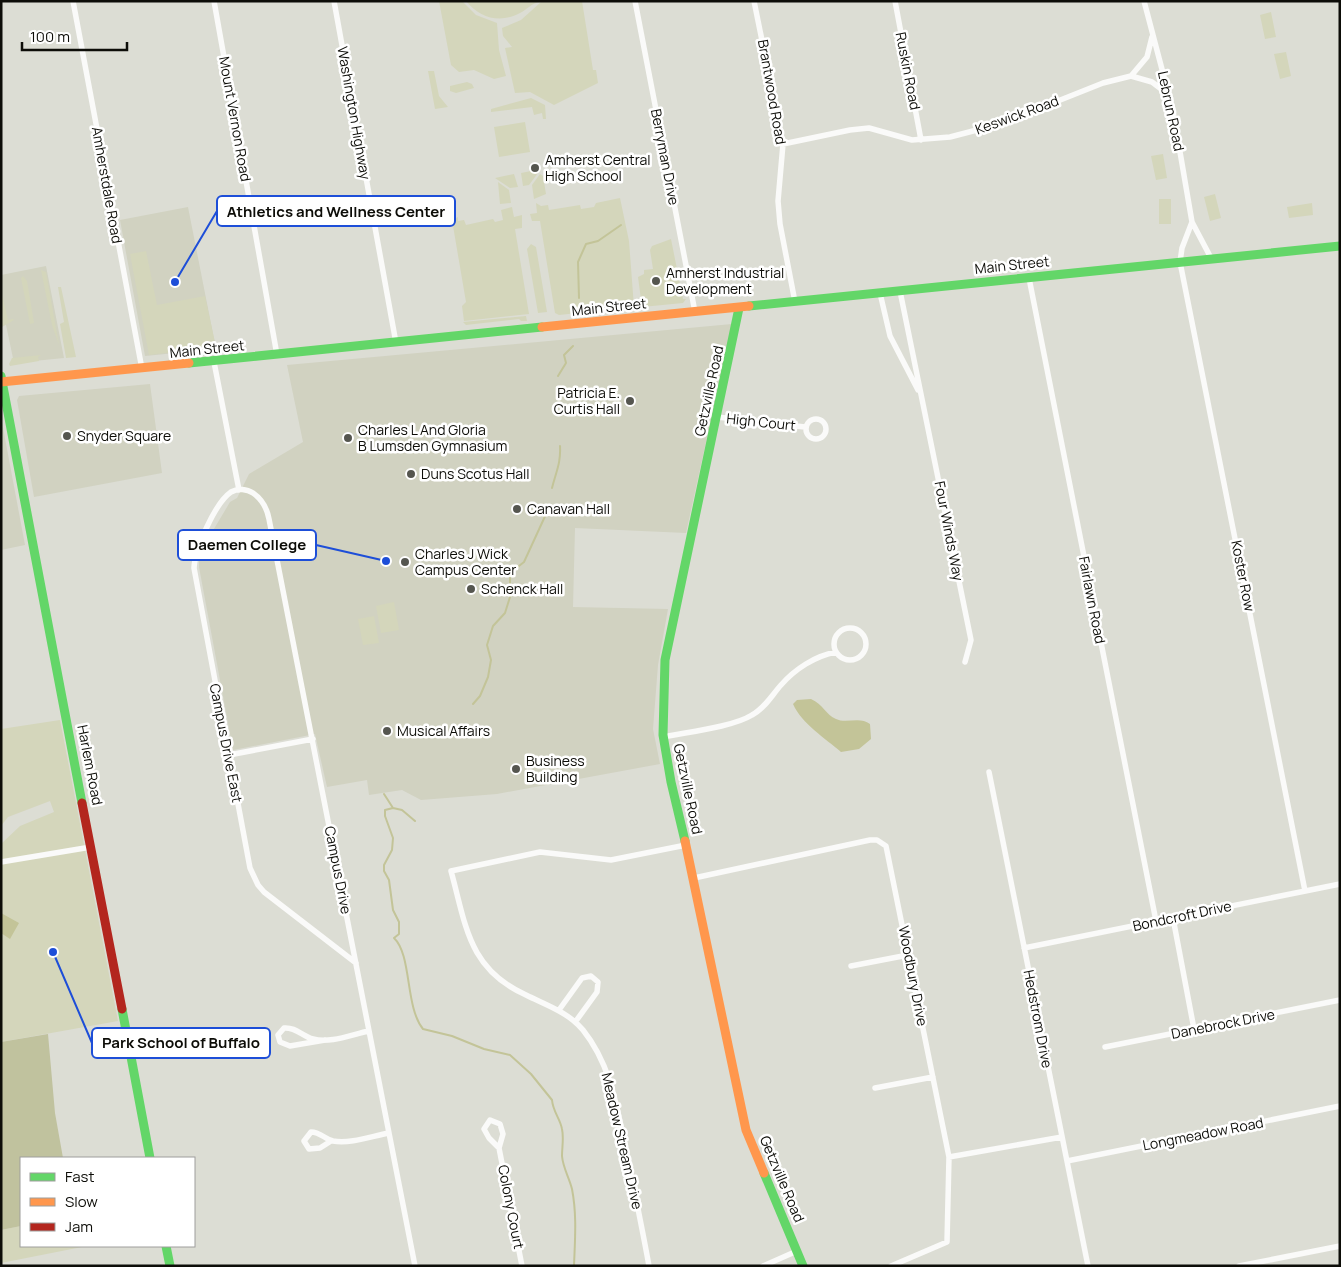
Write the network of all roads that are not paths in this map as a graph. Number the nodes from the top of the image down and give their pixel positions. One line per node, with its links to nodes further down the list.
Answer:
1 (73, 1): 26 (street, Amherstdale Road)
2 (214, 1): 24 (street, Mount Vernon Road)
3 (334, 1): 23 (street, Washington Highway)
4 (635, 1): 22 (street, Berryman Drive)
5 (754, 1): 12 (street, Brantwood Road)
6 (895, 1): 11 (street, Ruskin Road)
7 (1144, 1): 8 (street, Lebrun Road)
8 (1153, 33): 9 (street); 10 (street, Lebrun Road)
9 (1132, 76): 10 (street); 11 (street, Keswick Road)
10 (1169, 95): 13 (street, Lebrun Road)
11 (920, 140): 12 (street, Keswick Road)
12 (783, 144): 20 (street, Brantwood Road)
13 (1192, 222): 15 (street, Lebrun Road); 16 (street)
14 (1340, 246): 15 (main road, Main Street)
15 (1211, 258): 16 (main road, Main Street)
16 (1180, 262): 17 (main road, Main Street); 43 (street, Koster Row)
17 (1029, 278): 18 (main road, Main Street); 45 (street, Fairlawn Road)
18 (900, 291): 19 (main road, Main Street); 28 (street, Four Winds Way)
19 (880, 293): 20 (main road, Main Street); 28 (street, Four Winds Way)
20 (795, 302): 21 (main road, Main Street)
21 (739, 308): 22 (main road, Main Street); 29 (main road, Getzville Road)
22 (695, 312): 23 (main road, Main Street)
23 (396, 343): 24 (main road, Main Street)
24 (277, 355): 25 (main road, Main Street)
25 (214, 362): 26 (main road, Main Street); 31 (street)
26 (142, 369): 27 (main road, Main Street)
27 (2, 380): 39 (main road, Harlem Road)
28 (923, 401): 33 (street, Four Winds Way)
29 (717, 417): 30 (street, High Court); 34 (main road, Getzville Road)
30 (805, 427)
31 (239, 490): 35 (street, Campus Drive); 36 (street, Campus Drive East)
32 (836, 652): 32 (street); 34 (street)
33 (965, 662)
34 (663, 737): 38 (main road, Getzville Road)
35 (313, 740): 36 (street); 48 (street, Campus Drive)
36 (228, 756): 48 (street, Campus Drive East)
37 (989, 772): 46 (street, Hedstrom Drive)
38 (686, 845): 41 (main road, Getzville Road); 51 (street, Meadow Stream Drive)
39 (91, 847): 40 (street); 64 (main road, Harlem Road)
40 (1, 862)
41 (694, 878): 47 (street, Woodbury Drive); 69 (main road, Getzville Road)
42 (1340, 884): 43 (street, Bondcroft Drive)
43 (1305, 891): 44 (street, Bondcroft Drive)
44 (1173, 918): 45 (street, Bondcroft Drive); 53 (street)
45 (1156, 921): 46 (street, Bondcroft Drive)
46 (1024, 948): 61 (street, Hedstrom Drive)
47 (908, 955): 49 (street); 57 (street, Woodbury Drive)
48 (356, 963): 54 (street, Campus Drive)
49 (851, 966)
50 (1340, 1000): 53 (street, Danebrock Drive)
51 (559, 1010): 52 (street, Meadow Stream Drive); 52 (street)
52 (576, 1021): 73 (street, Meadow Stream Drive)
53 (1194, 1029): 56 (street, Danebrock Drive)
54 (369, 1031): 55 (street); 60 (street, Campus Drive)
55 (325, 1040): 55 (street)
56 (1105, 1048)
57 (933, 1077): 58 (street); 65 (street, Woodbury Drive)
58 (875, 1088)
59 (1340, 1106): 66 (street, Longmeadow Road)
60 (389, 1133): 62 (street); 71 (street, Campus Drive)
61 (1062, 1137): 65 (street); 66 (street, Hedstrom Drive)
62 (331, 1141)
63 (499, 1148): 72 (street, Colony Court)
64 (150, 1157)
65 (949, 1157): 76 (street, Woodbury Drive)
66 (1067, 1161): 77 (street, Hedstrom Drive)
67 (1340, 1246): 78 (street)
68 (166, 1247): 70 (main road)
69 (797, 1251): 74 (street); 75 (main road, Getzville Road)
70 (170, 1266)
71 (415, 1266)
72 (522, 1266)
73 (650, 1266)
74 (763, 1266)
75 (803, 1266)
76 (891, 1266)
77 (1088, 1266)
78 (1239, 1266)

